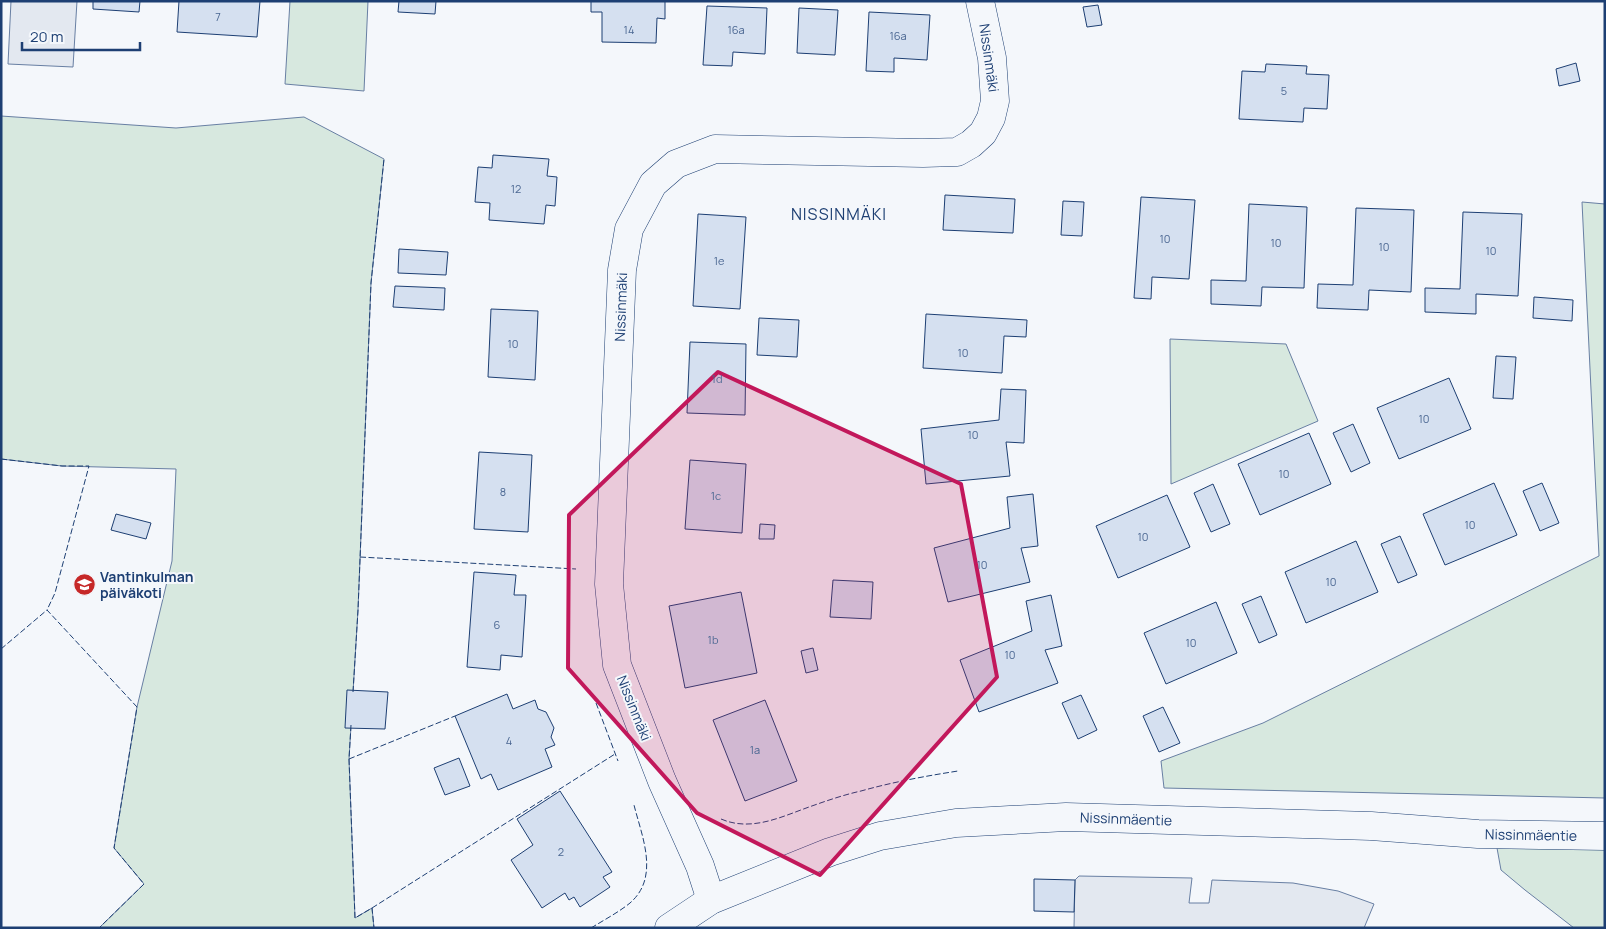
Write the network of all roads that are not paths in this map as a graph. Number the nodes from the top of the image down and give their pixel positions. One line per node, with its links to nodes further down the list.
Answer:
1 (980, 1): 3 (street, Nissinmäki)
2 (1605, 836): 3 (street, Nissinmäentie)
3 (711, 900): 4 (street, Nissinmäentie)
4 (669, 928)

